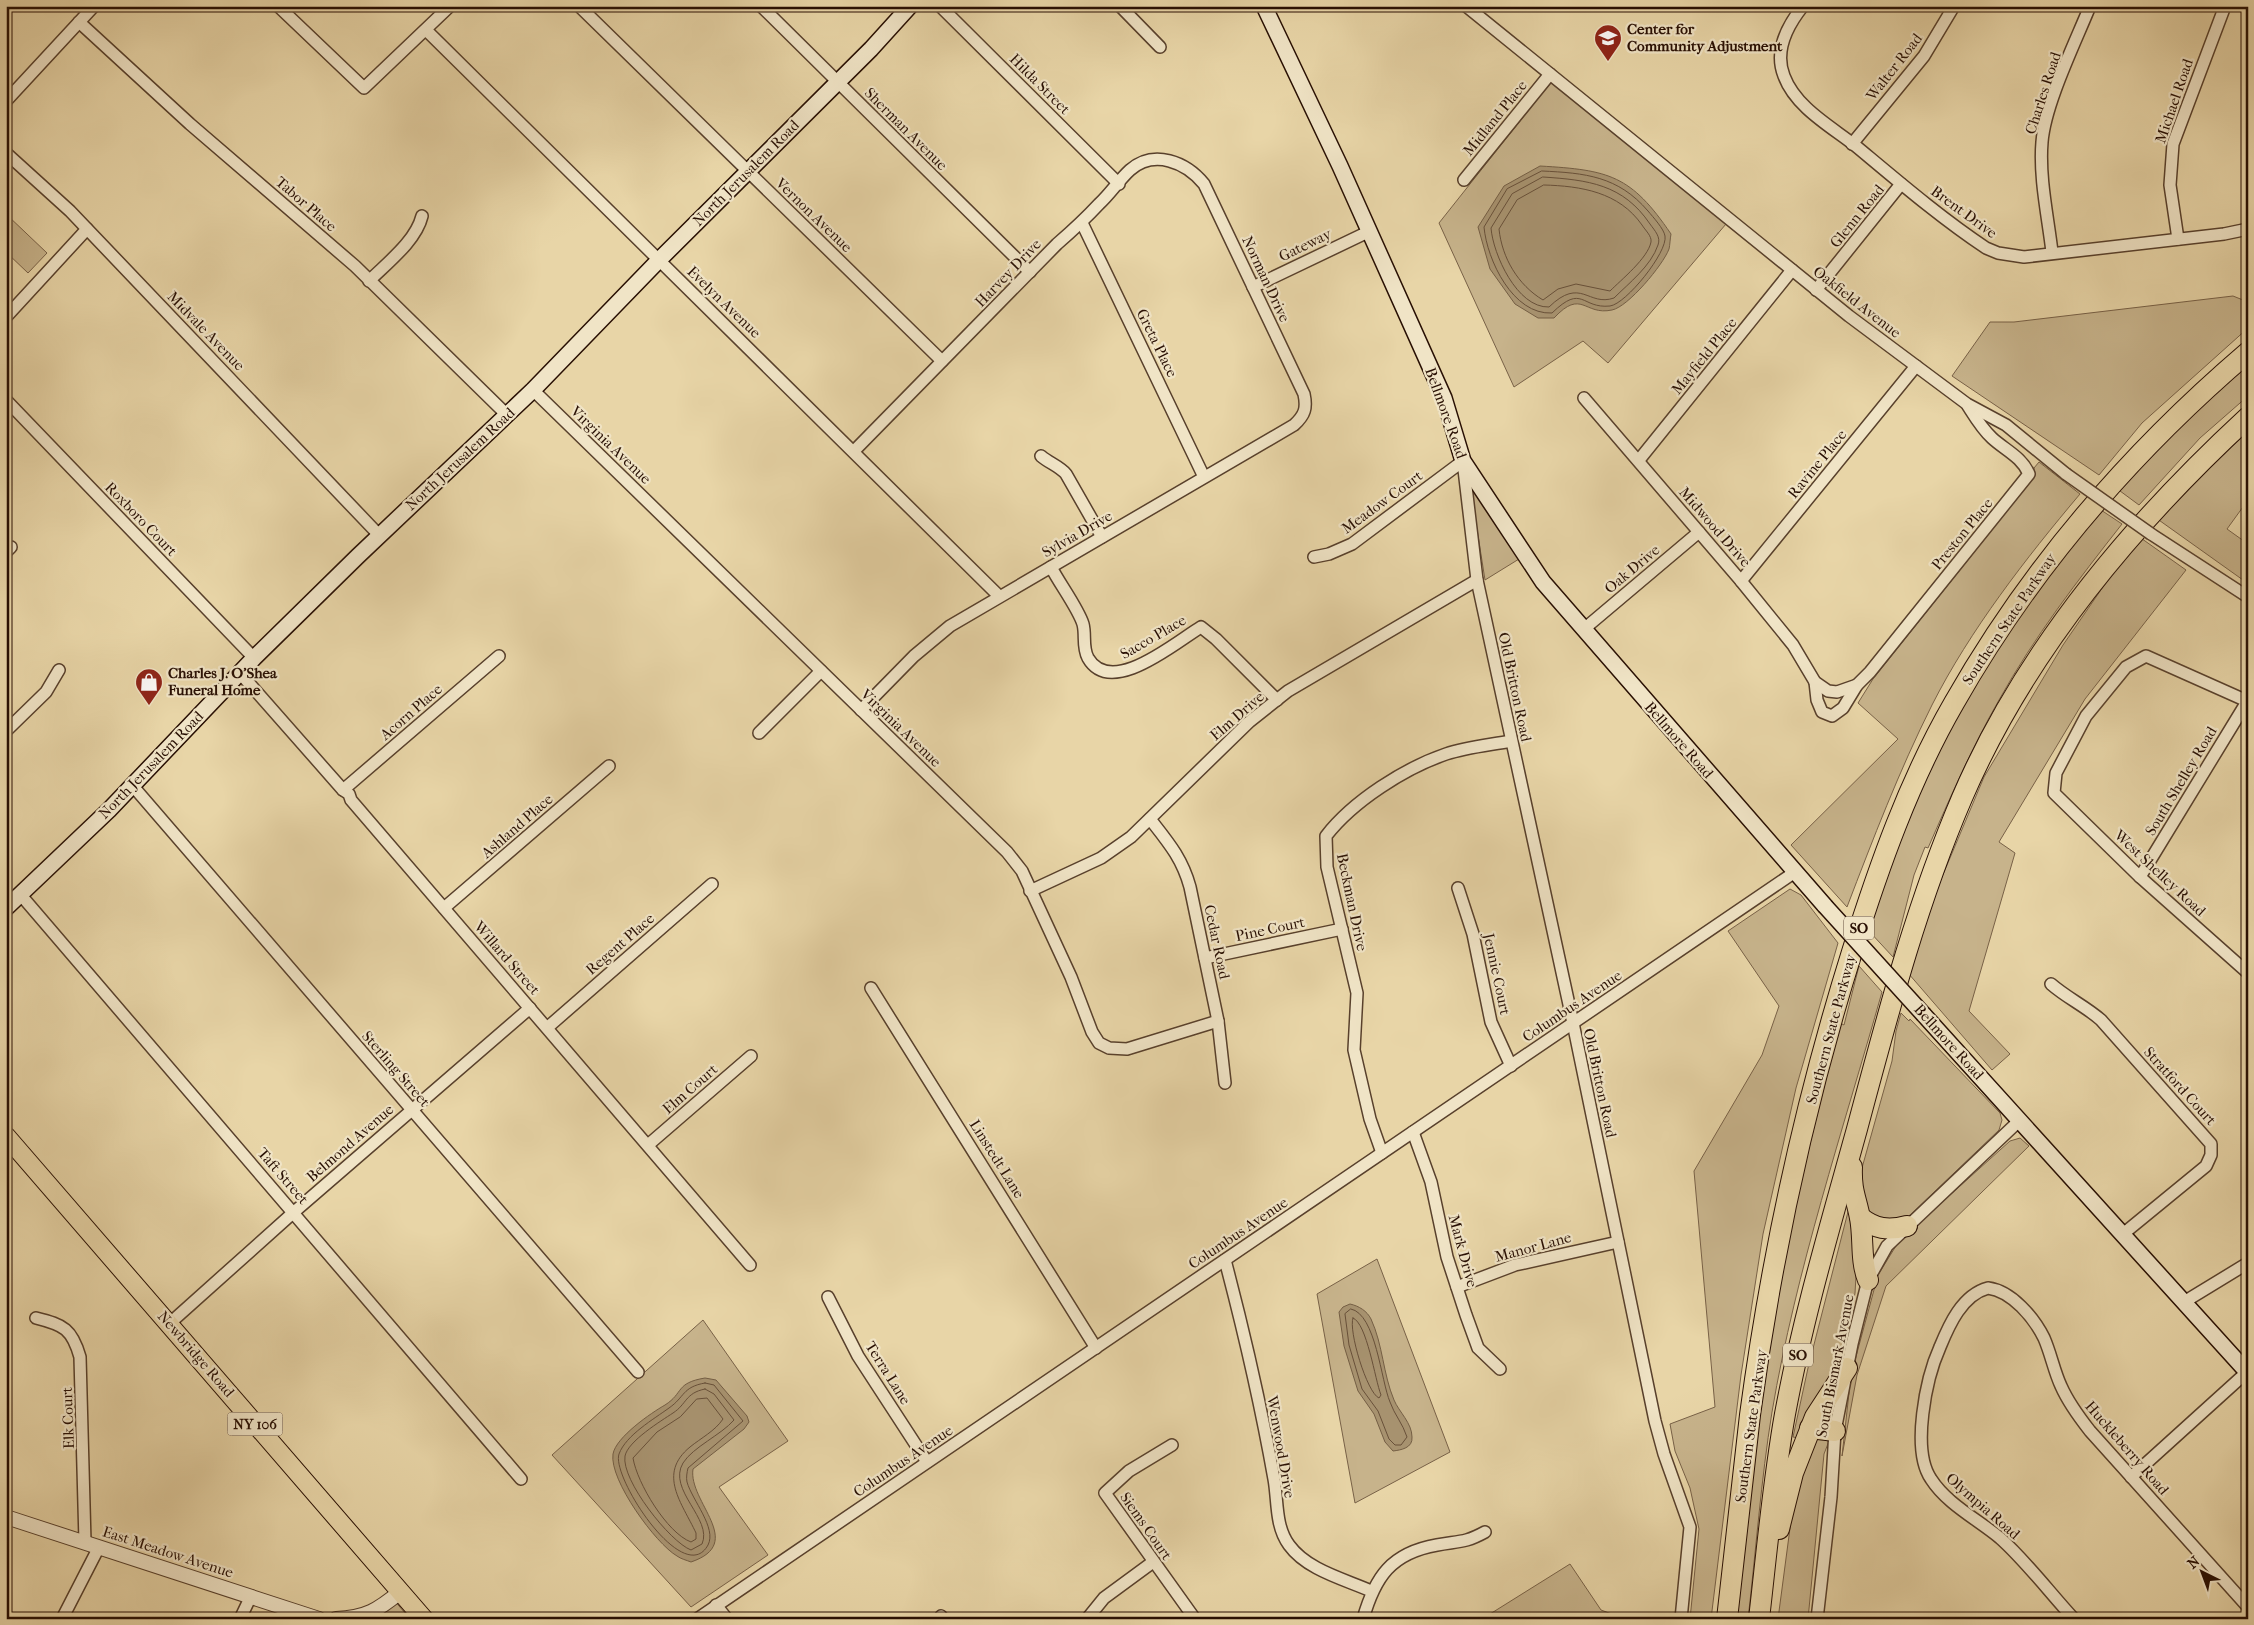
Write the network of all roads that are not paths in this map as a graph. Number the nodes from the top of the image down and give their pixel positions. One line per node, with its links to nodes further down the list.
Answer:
1 (94, 6): 15 (street)
2 (278, 6): 16 (street)
3 (450, 6): 16 (street)
4 (579, 6): 23 (street, Vernon Avenue)
5 (761, 6): 19 (street, Sherman Avenue)
6 (910, 6): 19 (main road, North Jerusalem Road)
7 (940, 6): 26 (street, Hilda Street)
8 (1120, 6): 17 (street)
9 (1264, 6): 32 (main road, Bellmore Road)
10 (1466, 6): 18 (street, Oakfield Avenue)
11 (1803, 6): 21 (street, Brent Drive)
12 (1954, 6): 21 (street, Walter Road)
13 (2090, 6): 34 (street, Charles Road)
14 (2225, 6): 33 (street, Michael Road)
15 (79, 22): 20 (street); 38 (street, Tabor Place)
16 (426, 30): 35 (street, Evelyn Avenue)
17 (1160, 47)
18 (1550, 74): 25 (street, Midland Place); 36 (street, Oakfield Avenue)
19 (838, 82): 23 (main road, North Jerusalem Road); 37 (street, Sherman Avenue)
20 (6, 101)
21 (1852, 144): 27 (street, Brent Drive)
22 (6, 153): 31 (street, Midvale Avenue)
23 (748, 171): 35 (main road, North Jerusalem Road); 43 (street, Vernon Avenue)
24 (1199, 178): 26 (street, Harvey Drive); 39 (street, Norman Drive)
25 (1464, 180)
26 (1119, 184): 29 (street, Harvey Drive)
27 (1902, 184): 34 (street, Brent Drive); 40 (street, Glenn Road)
28 (422, 216): 38 (street)
29 (1082, 222): 37 (street, Harvey Drive); 56 (street, Greta Place)
30 (2248, 228): 33 (street, Brent Drive)
31 (87, 229): 41 (street); 58 (street, Midvale Avenue)
32 (1370, 231): 39 (street, Gateway); 55 (main road, Bellmore Road)
33 (2178, 239): 34 (street, Brent Drive)
34 (2052, 252)
35 (659, 260): 45 (main road, North Jerusalem Road); 52 (street, Evelyn Avenue)
36 (1792, 270): 40 (street, Oakfield Avenue); 54 (street, Mayfield Place)
37 (1030, 272): 43 (street, Harvey Drive)
38 (369, 281): 50 (street, Tabor Place)
39 (1253, 287): 46 (street, Norman Drive)
40 (1816, 290): 44 (street, Oakfield Avenue)
41 (6, 317)
42 (2248, 352): 159 (highway, Southern State Parkway / SO)
43 (942, 361): 52 (street, Harvey Drive)
44 (1916, 366): 49 (street, Oakfield Avenue); 63 (street, Ravine Place)
45 (534, 390): 50 (main road, North Jerusalem Road); 70 (street, Virginia Avenue)
46 (1304, 394): 56 (street, Sylvia Drive)
47 (1584, 398): 54 (street, Midwood Drive)
48 (6, 400): 68 (street, Roxboro Court)
49 (1967, 404): 65 (street, Oakfield Avenue, bridge); 73 (street, Preston Place)
50 (506, 414): 58 (main road, North Jerusalem Road)
51 (2248, 417): 106 (highway, Southern State Parkway / SO)
52 (854, 451): 64 (street, Evelyn Avenue)
53 (1041, 456): 59 (street)
54 (1638, 460): 57 (street, Midwood Drive)
55 (1462, 462): 60 (street, Meadow Court); 62 (street, Old Britton Road); 66 (main road, Bellmore Road)
56 (1204, 477): 59 (street, Sylvia Drive)
57 (1699, 532): 63 (street, Midwood Drive); 66 (street, Oak Drive)
58 (379, 536): 68 (main road, North Jerusalem Road)
59 (1102, 537): 61 (street, Sylvia Drive)
60 (1314, 557)
61 (1051, 567): 64 (street, Sylvia Drive); 74 (street, Sacco Place)
62 (1477, 580): 74 (street, Elm Drive); 79 (street, Old Britton Road)
63 (1741, 580): 72 (street, Midwood Drive)
64 (999, 596): 76 (street, Sylvia Drive)
65 (2248, 597)
66 (1584, 629): 84 (main road, Bellmore Road)
67 (499, 656): 82 (street, Acorn Place)
68 (254, 658): 71 (main road, North Jerusalem Road)
69 (60, 670): 77 (street)
70 (820, 671): 76 (street, Virginia Avenue); 78 (street)
71 (240, 673): 81 (main road, North Jerusalem Road); 82 (street, Willard Street)
72 (1815, 682): 73 (street); 73 (street, Midwood Drive)
73 (1857, 685)
74 (1277, 700): 83 (street, Elm Drive)
75 (2247, 700): 85 (street, South Shelley Road); 85 (street, West Shelley Road)
76 (861, 710): 88 (street, Virginia Avenue)
77 (6, 731)
78 (759, 733)
79 (1511, 741): 92 (street, Beckman Drive); 99 (street, Old Britton Road)
80 (610, 766): 91 (street, Ashland Place)
81 (132, 785): 89 (main road, North Jerusalem Road); 104 (street, Sterling Street)
82 (343, 790): 91 (street, Willard Street)
83 (1150, 819): 88 (street, Elm Drive); 93 (street, Cedar Road)
84 (1795, 872): 99 (street, Columbus Avenue); 105 (main road, Bellmore Road, bridge)
85 (2140, 877): 94 (street, West Shelley Road)
86 (712, 884): 100 (street, Regent Place)
87 (1458, 888): 102 (street, Jennie Court)
88 (1030, 891): 98 (street, Virginia Avenue)
89 (20, 894): 90 (main road, North Jerusalem Road); 111 (street, Taft Street)
90 (6, 908)
91 (444, 908): 97 (street, Willard Street)
92 (1342, 929): 93 (street, Pine Court); 110 (street, Beckman Drive)
93 (1205, 958): 98 (street, Cedar Road)
94 (2248, 973)
95 (2051, 984): 114 (street, Stratford Court)
96 (871, 988): 126 (street, Linstedt Lane)
97 (530, 1008): 100 (street, Willard Street); 104 (street, Belmond Avenue)
98 (1218, 1021): 103 (street, Cedar Road)
99 (1573, 1023): 102 (street, Columbus Avenue); 115 (street, Old Britton Road)
100 (548, 1027): 109 (street, Willard Street)
101 (751, 1056): 109 (street, Elm Court)
102 (1511, 1066): 107 (street, Columbus Avenue)
103 (1225, 1083)
104 (412, 1110): 111 (street, Belmond Avenue); 129 (street, Sterling Street)
105 (2020, 1120): 113 (street, South Bismark Avenue); 114 (main road, Bellmore Road)
106 (1856, 1131): 112 (highway); 142 (highway, Southern State Parkway / SO)
107 (1413, 1132): 110 (street, Columbus Avenue); 120 (street, Mark Drive)
108 (6, 1136): 125 (main road, Newbridge Road / NY 106)
109 (648, 1145): 118 (street, Willard Street)
110 (1382, 1153): 116 (street, Columbus Avenue)
111 (294, 1212): 125 (street, Belmond Avenue); 136 (street, Taft Street)
112 (1860, 1217): 113 (highway); 119 (highway)
113 (1907, 1226): 119 (street, South Bismark Avenue)
114 (2124, 1234): 123 (main road, Bellmore Road)
115 (1618, 1242): 120 (street, Manor Lane); 158 (street, Old Britton Road)
116 (1225, 1260): 126 (street, Columbus Avenue); 143 (street, Wenwood Drive)
117 (2248, 1263): 123 (street)
118 (750, 1265)
119 (1868, 1280): 127 (street, South Bismark Avenue)
120 (1457, 1287): 128 (street, Mark Drive)
121 (2008, 1294): 135 (street, Huckleberry Road); 162 (street, Olympia Road)
122 (828, 1297): 134 (street, Terra Lane)
123 (2184, 1302): 130 (main road, Bellmore Road)
124 (36, 1318): 139 (street, Elk Court)
125 (169, 1324): 144 (main road, Newbridge Road / NY 106)
126 (1096, 1348): 134 (street, Columbus Avenue)
127 (1847, 1368): 131 (highway); 132 (street, South Bismark Avenue)
128 (1500, 1369)
129 (638, 1372)
130 (2248, 1372): 135 (street)
131 (1810, 1428): 132 (highway); 142 (highway)
132 (1835, 1431): 161 (street, South Bismark Avenue)
133 (1172, 1445): 141 (street, Siems Court)
134 (927, 1462): 146 (street, Columbus Avenue)
135 (2131, 1477): 147 (street, Huckleberry Road)
136 (521, 1479)
137 (6, 1517): 139 (street, East Meadow Avenue)
138 (1485, 1532): 143 (street)
139 (85, 1542): 140 (street, East Meadow Avenue)
140 (99, 1547): 145 (street, East Meadow Avenue); 148 (street)
141 (1154, 1562): 155 (street); 156 (street, Siems Court)
142 (1763, 1584): 160 (highway, Southern State Parkway / SO)
143 (1371, 1591): 157 (street)
144 (400, 1592): 151 (street); 152 (main road, Newbridge Road / NY 106)
145 (251, 1596): 149 (street); 150 (street, East Meadow Avenue)
146 (716, 1606): 153 (street, Columbus Avenue); 154 (street)
147 (2248, 1607)
148 (62, 1619)
149 (240, 1619)
150 (319, 1619)
151 (336, 1619)
152 (424, 1619)
153 (697, 1619)
154 (728, 1619)
155 (1087, 1619)
156 (1195, 1619)
157 (1363, 1619)
158 (1681, 1619)
159 (1727, 1619)
160 (1759, 1619)
161 (1816, 1619)
162 (2074, 1619)

